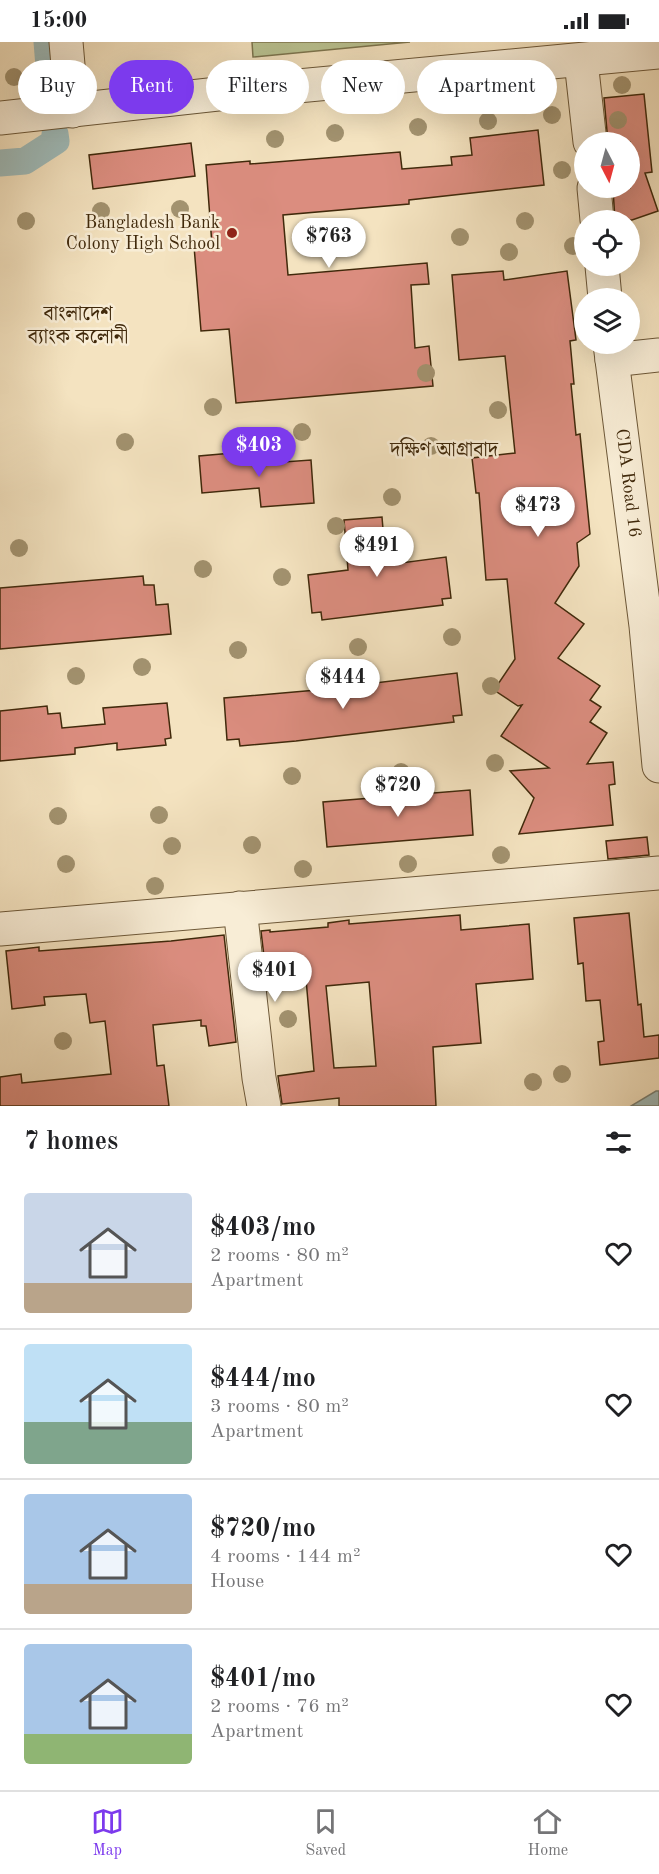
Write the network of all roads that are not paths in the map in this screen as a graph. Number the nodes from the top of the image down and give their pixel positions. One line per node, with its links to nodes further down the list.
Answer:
1 (66, 42): 4 (street)
2 (659, 52): 3 (street)
3 (567, 55): 5 (street); 8 (street)
4 (68, 60)
5 (97, 108)
6 (41, 114): 7 (street)
7 (0, 118)
8 (587, 132)
9 (611, 354): 12 (street, CDA Road 16)
10 (640, 354): 11 (street)
11 (659, 355)
12 (652, 626): 13 (street, CDA Road 16)
13 (659, 766)
14 (659, 873): 15 (street)
15 (240, 908): 16 (street); 17 (street)
16 (0, 929)
17 (264, 1106)

